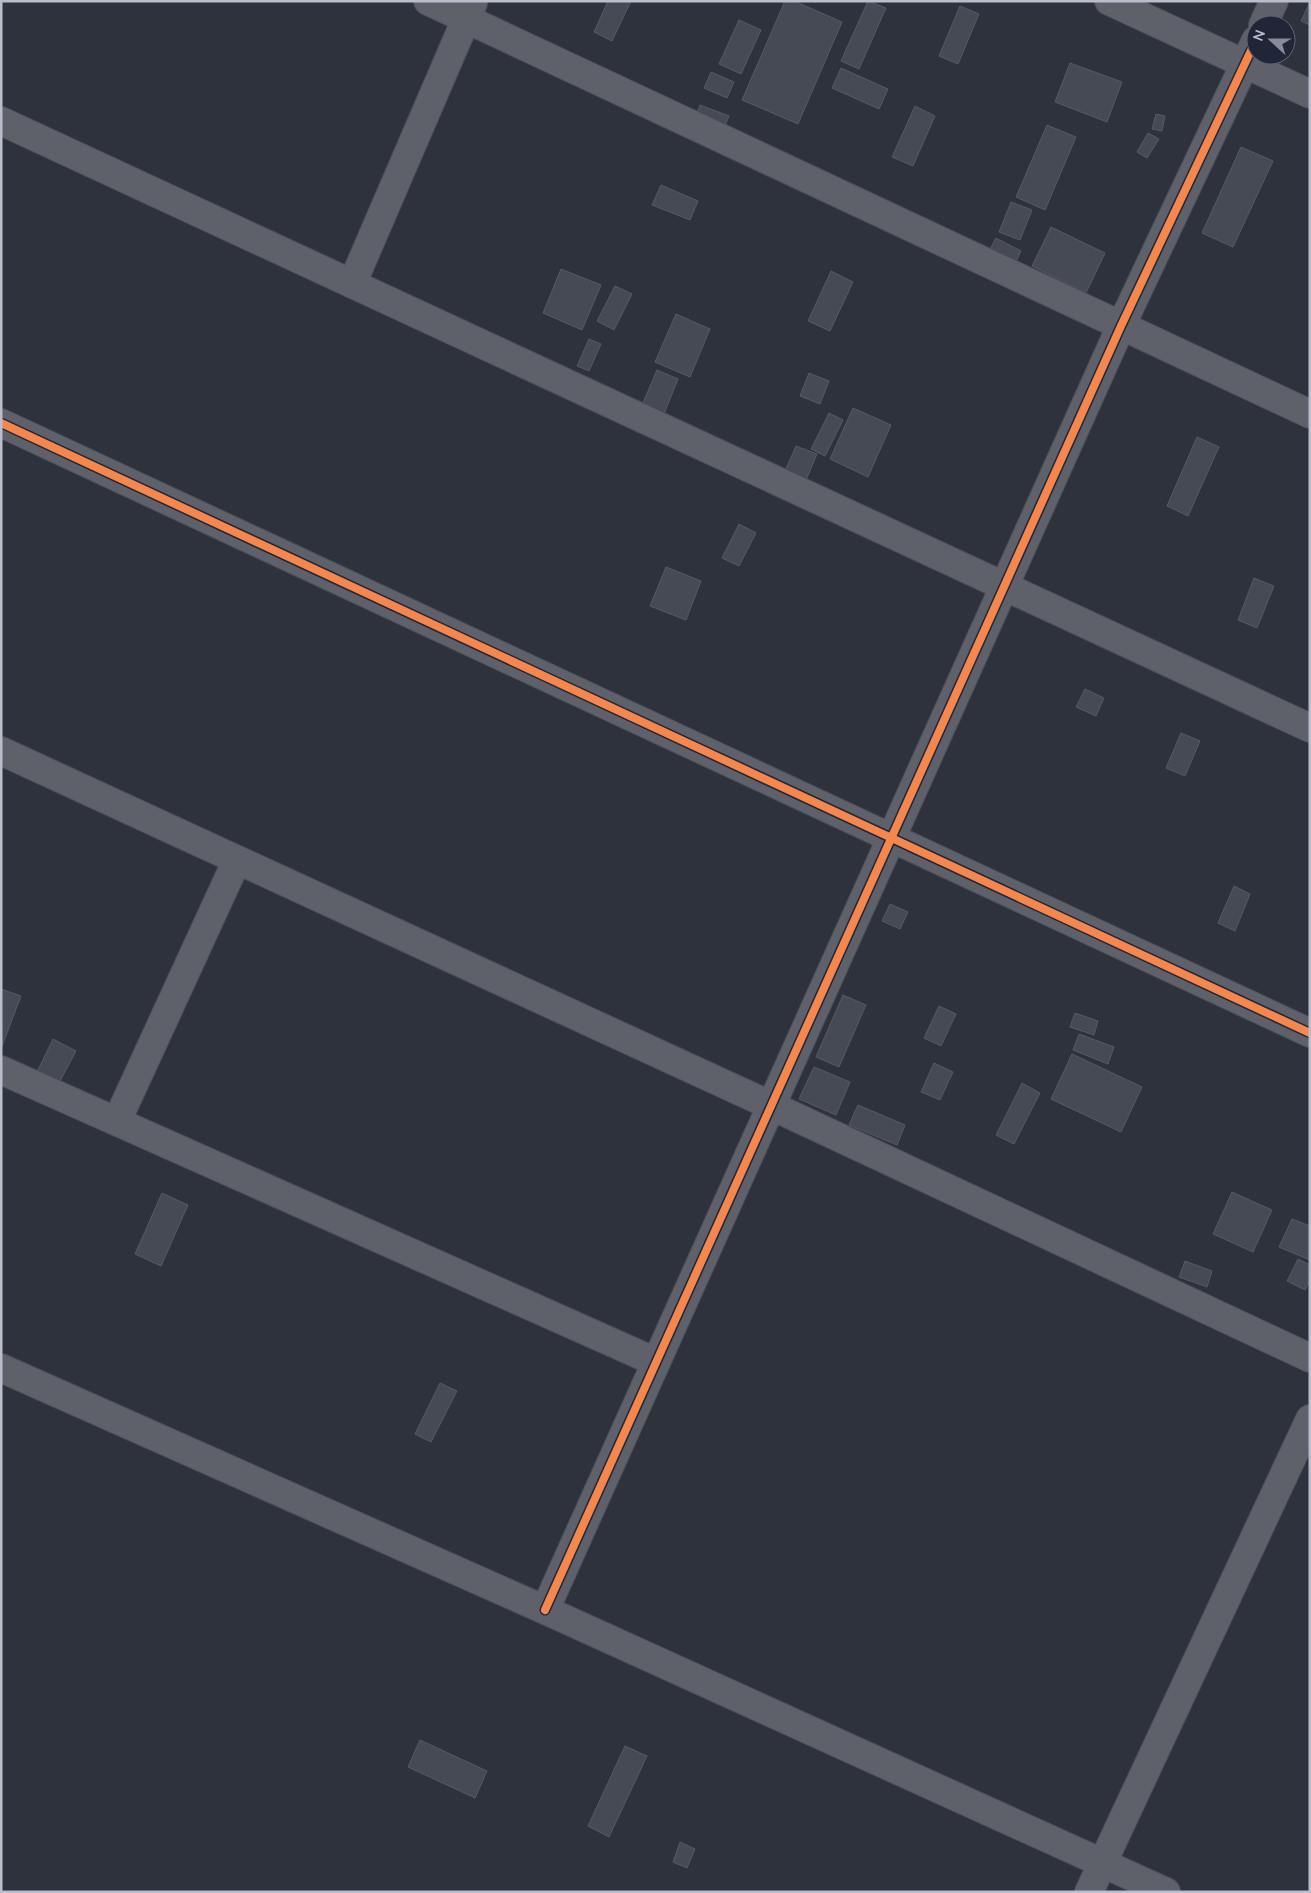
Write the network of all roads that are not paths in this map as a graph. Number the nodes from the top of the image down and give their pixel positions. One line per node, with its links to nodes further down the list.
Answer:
1 (428, 1): 4 (street)
2 (1109, 1): 6 (street)
3 (1274, 1): 5 (street)
4 (470, 10): 11 (street); 12 (street)
5 (1268, 15)
6 (1246, 51)
7 (1246, 60): 12 (street)
8 (1269, 65): 9 (street)
9 (1310, 94)
10 (1, 122): 11 (street)
11 (352, 284): 15 (street)
12 (1121, 326): 13 (street); 15 (street)
13 (1310, 414)
14 (1, 423): 18 (street)
15 (1005, 587): 16 (street); 18 (street)
16 (1310, 728)
17 (1, 751): 19 (street)
18 (893, 838): 20 (street); 22 (street)
19 (237, 860): 22 (street); 23 (street)
20 (1310, 1032)
21 (1, 1070): 23 (street)
22 (772, 1106): 24 (street); 25 (street)
23 (116, 1121): 25 (street)
24 (1310, 1358)
25 (656, 1362): 28 (street)
26 (1, 1368): 28 (street)
27 (1310, 1419): 29 (street)
28 (545, 1610): 29 (street)
29 (1103, 1862): 30 (street); 31 (street)
30 (1089, 1892)
31 (1166, 1892)

